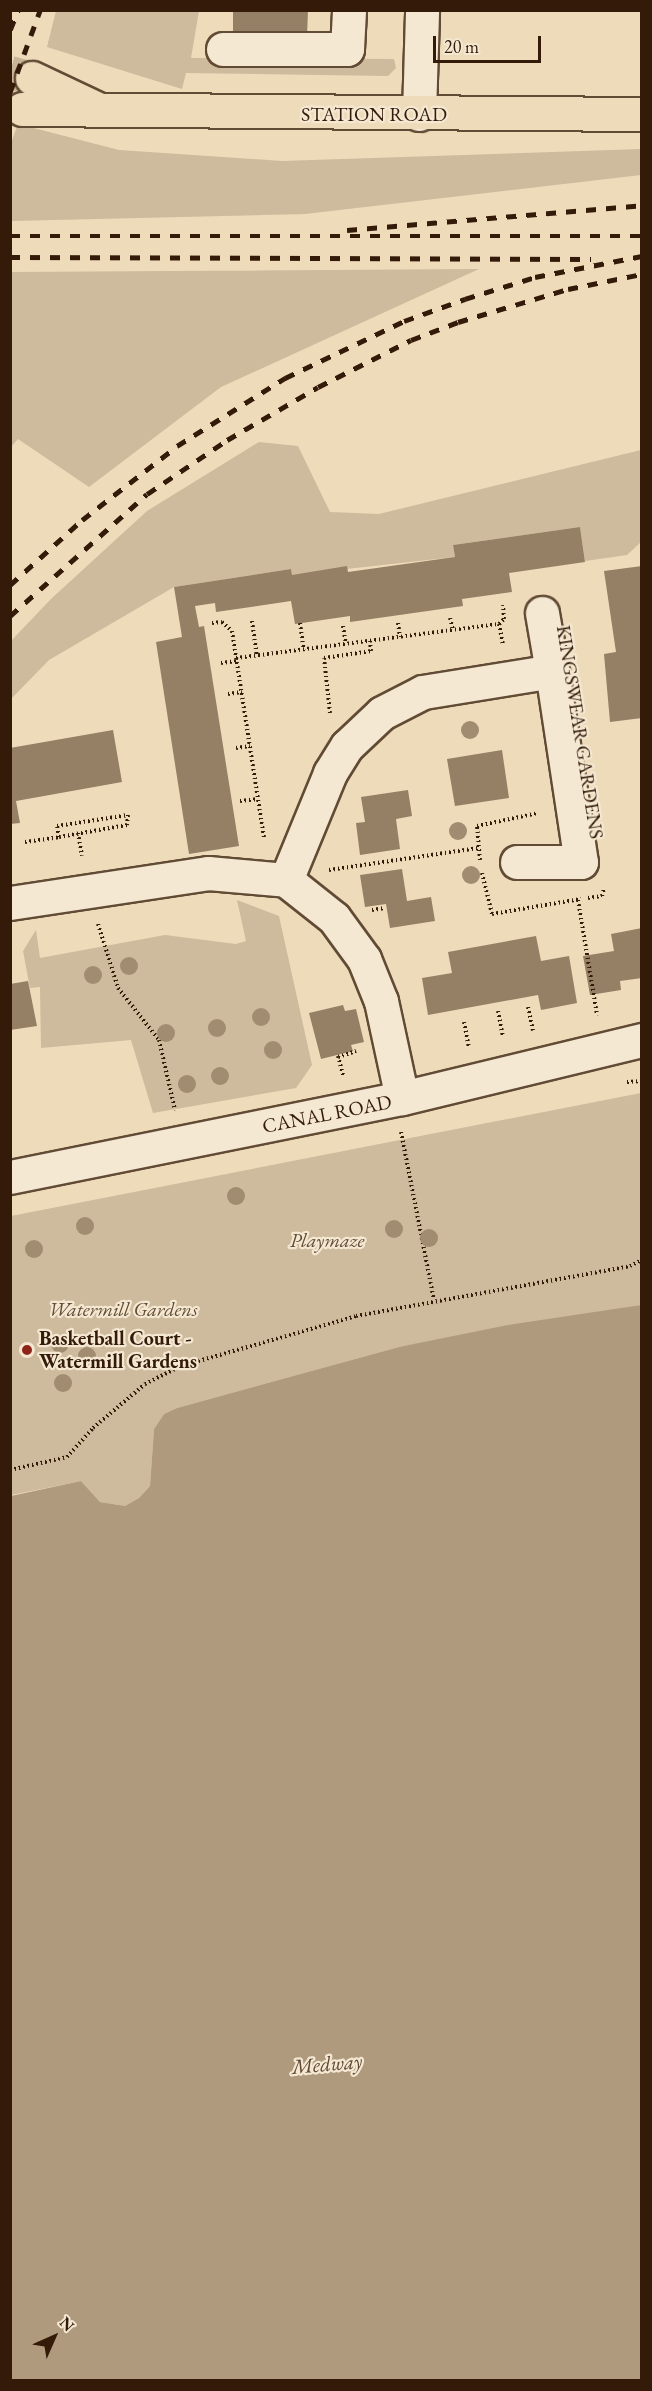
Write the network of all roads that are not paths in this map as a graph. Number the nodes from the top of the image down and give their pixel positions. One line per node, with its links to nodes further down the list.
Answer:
1 (349, 10): 3 (street)
2 (422, 10): 7 (street)
3 (223, 49)
4 (32, 78): 6 (main road, STATION ROAD)
5 (22, 109): 6 (main road, STATION ROAD)
6 (106, 113): 7 (main road, STATION ROAD)
7 (419, 114): 8 (main road, STATION ROAD)
8 (642, 114)
9 (543, 617): 10 (street, KINGSWEAR GARDENS)
10 (552, 671): 11 (street, KINGSWEAR GARDENS); 12 (street, KINGSWEAR GARDENS)
11 (517, 862)
12 (286, 880): 13 (street); 15 (street)
13 (10, 903)
14 (642, 1040): 15 (street, CANAL ROAD)
15 (402, 1113): 16 (street, CANAL ROAD)
16 (10, 1177)

